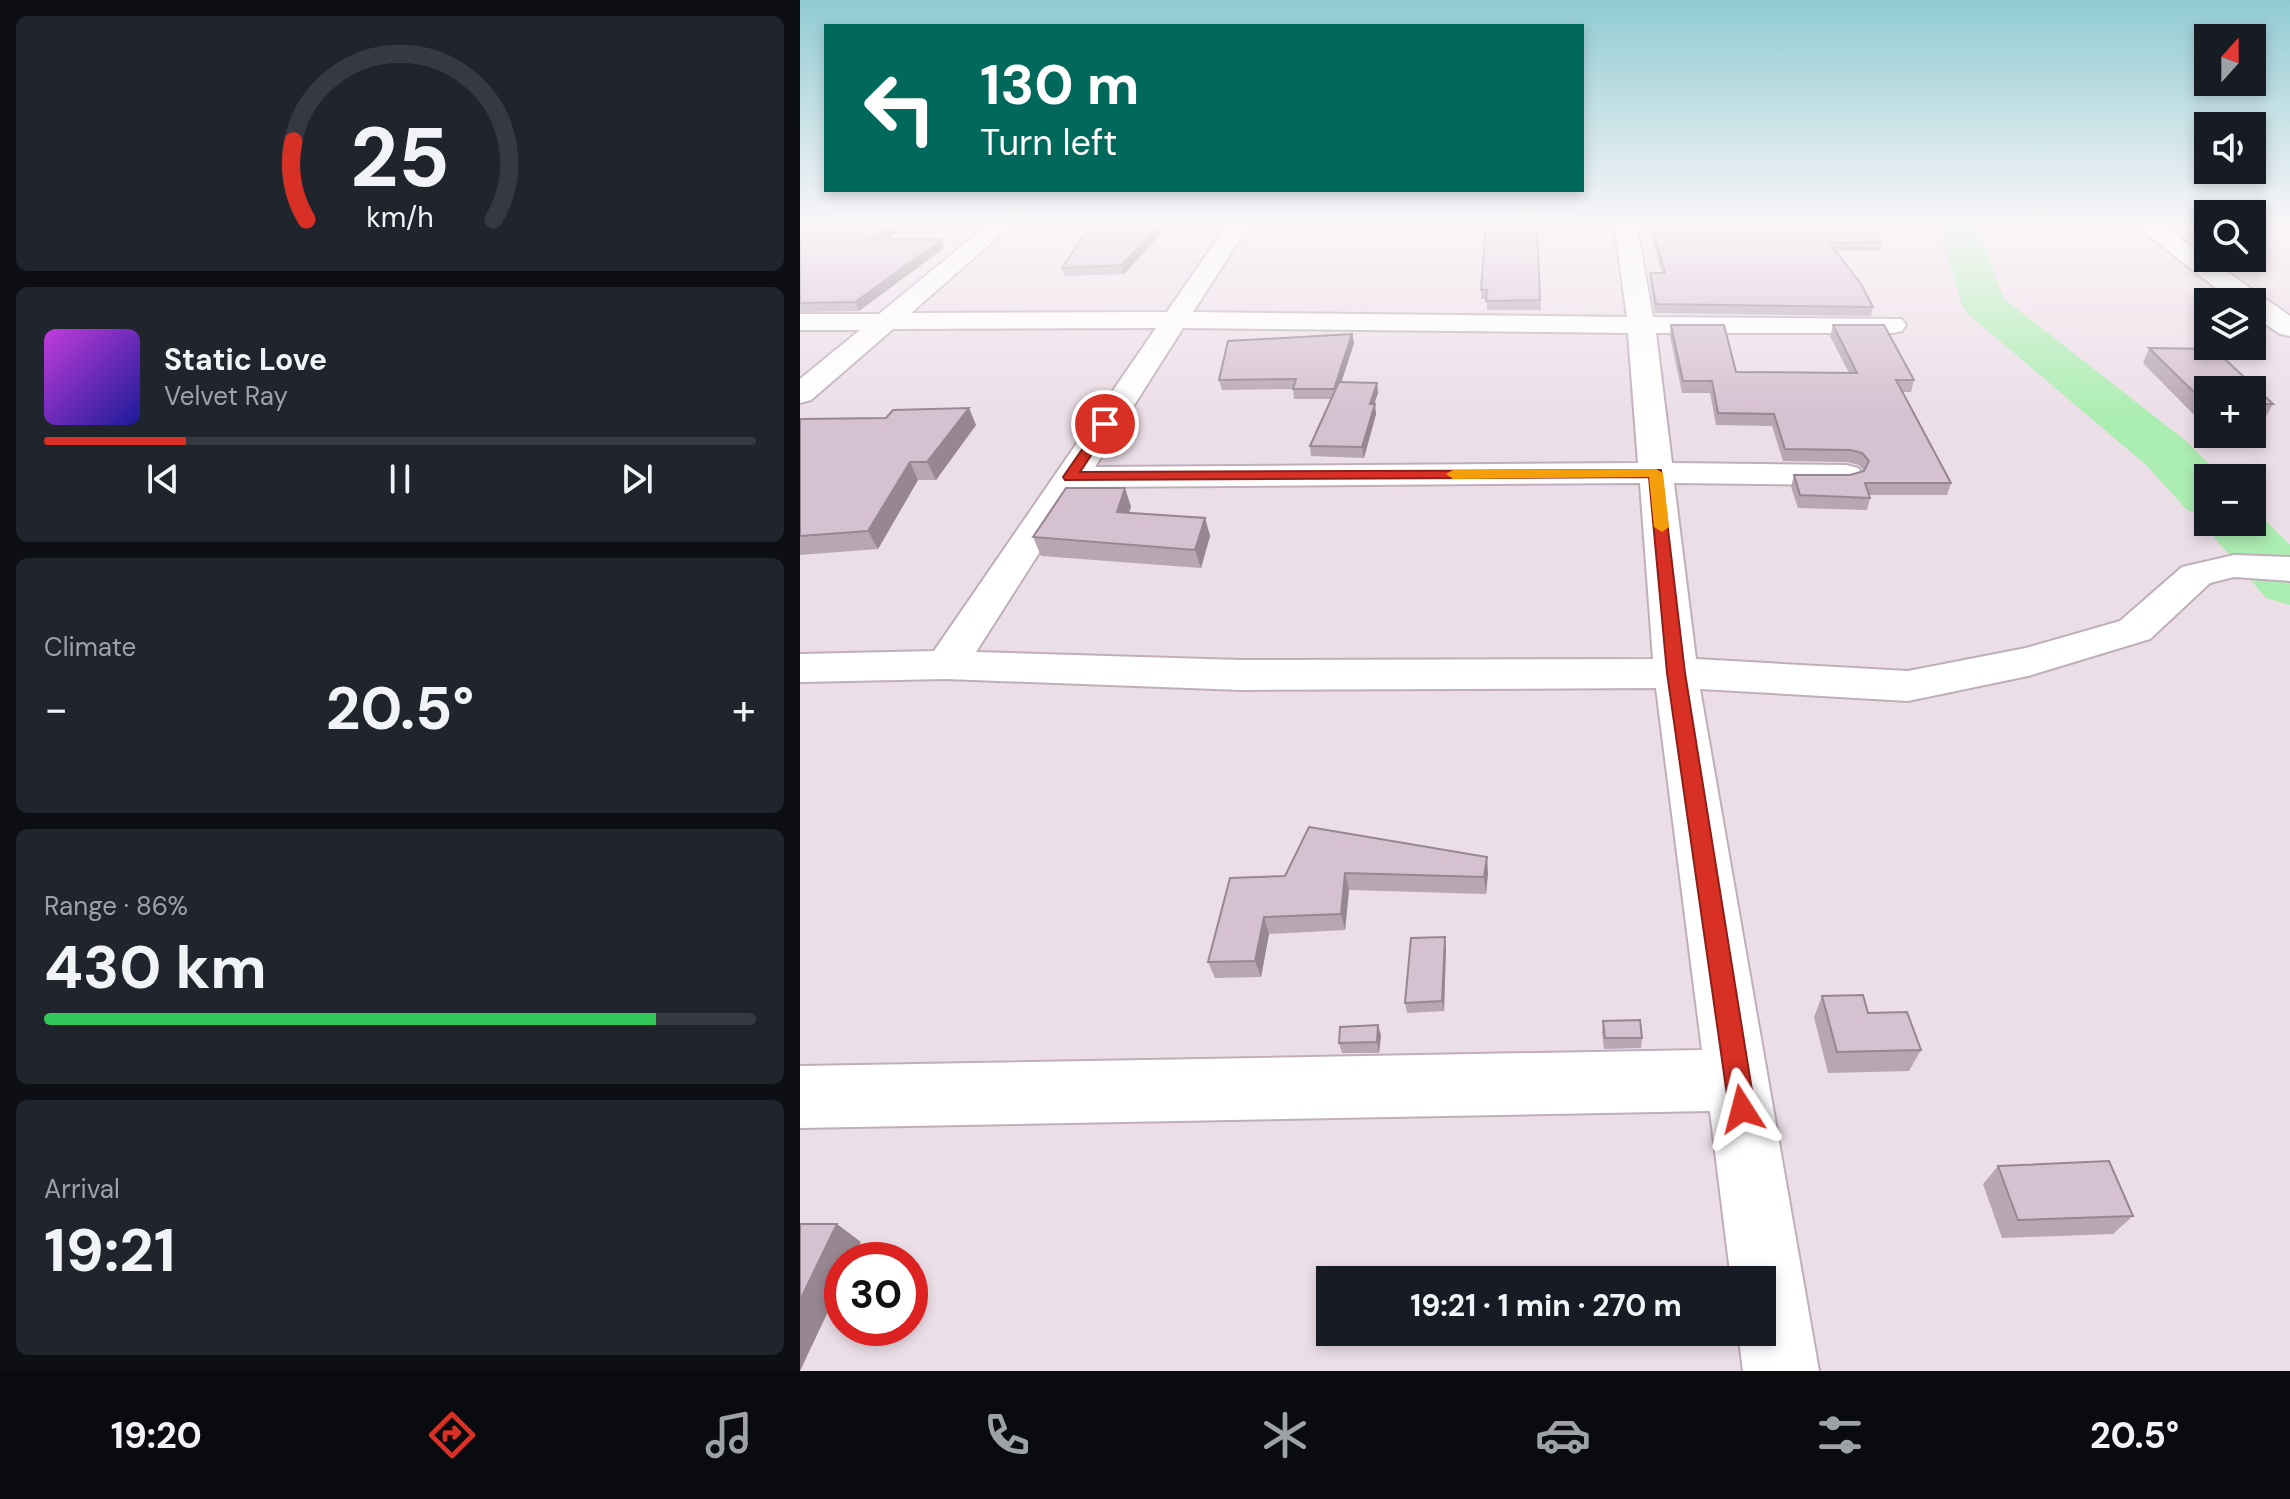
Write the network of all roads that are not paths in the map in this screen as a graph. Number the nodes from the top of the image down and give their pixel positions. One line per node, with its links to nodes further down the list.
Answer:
1 (927, 286): 7 (street)
2 (1197, 286): 5 (street)
3 (1635, 286): 8 (street)
4 (2266, 312): 9 (street)
5 (1174, 320): 7 (street); 8 (street); 14 (street)
6 (800, 322): 7 (street)
7 (884, 322): 11 (street)
8 (1641, 323): 10 (street); 12 (street)
9 (2286, 323)
10 (1893, 325)
11 (800, 394)
12 (1656, 473): 13 (street); 14 (street); 18 (street)
13 (1846, 475)
14 (1070, 477): 16 (street)
15 (2290, 569): 18 (street)
16 (946, 665): 17 (street); 18 (street)
17 (800, 668)
18 (1676, 673): 19 (street)
19 (1737, 1080): 20 (street); 21 (street)
20 (800, 1097)
21 (1781, 1371)

